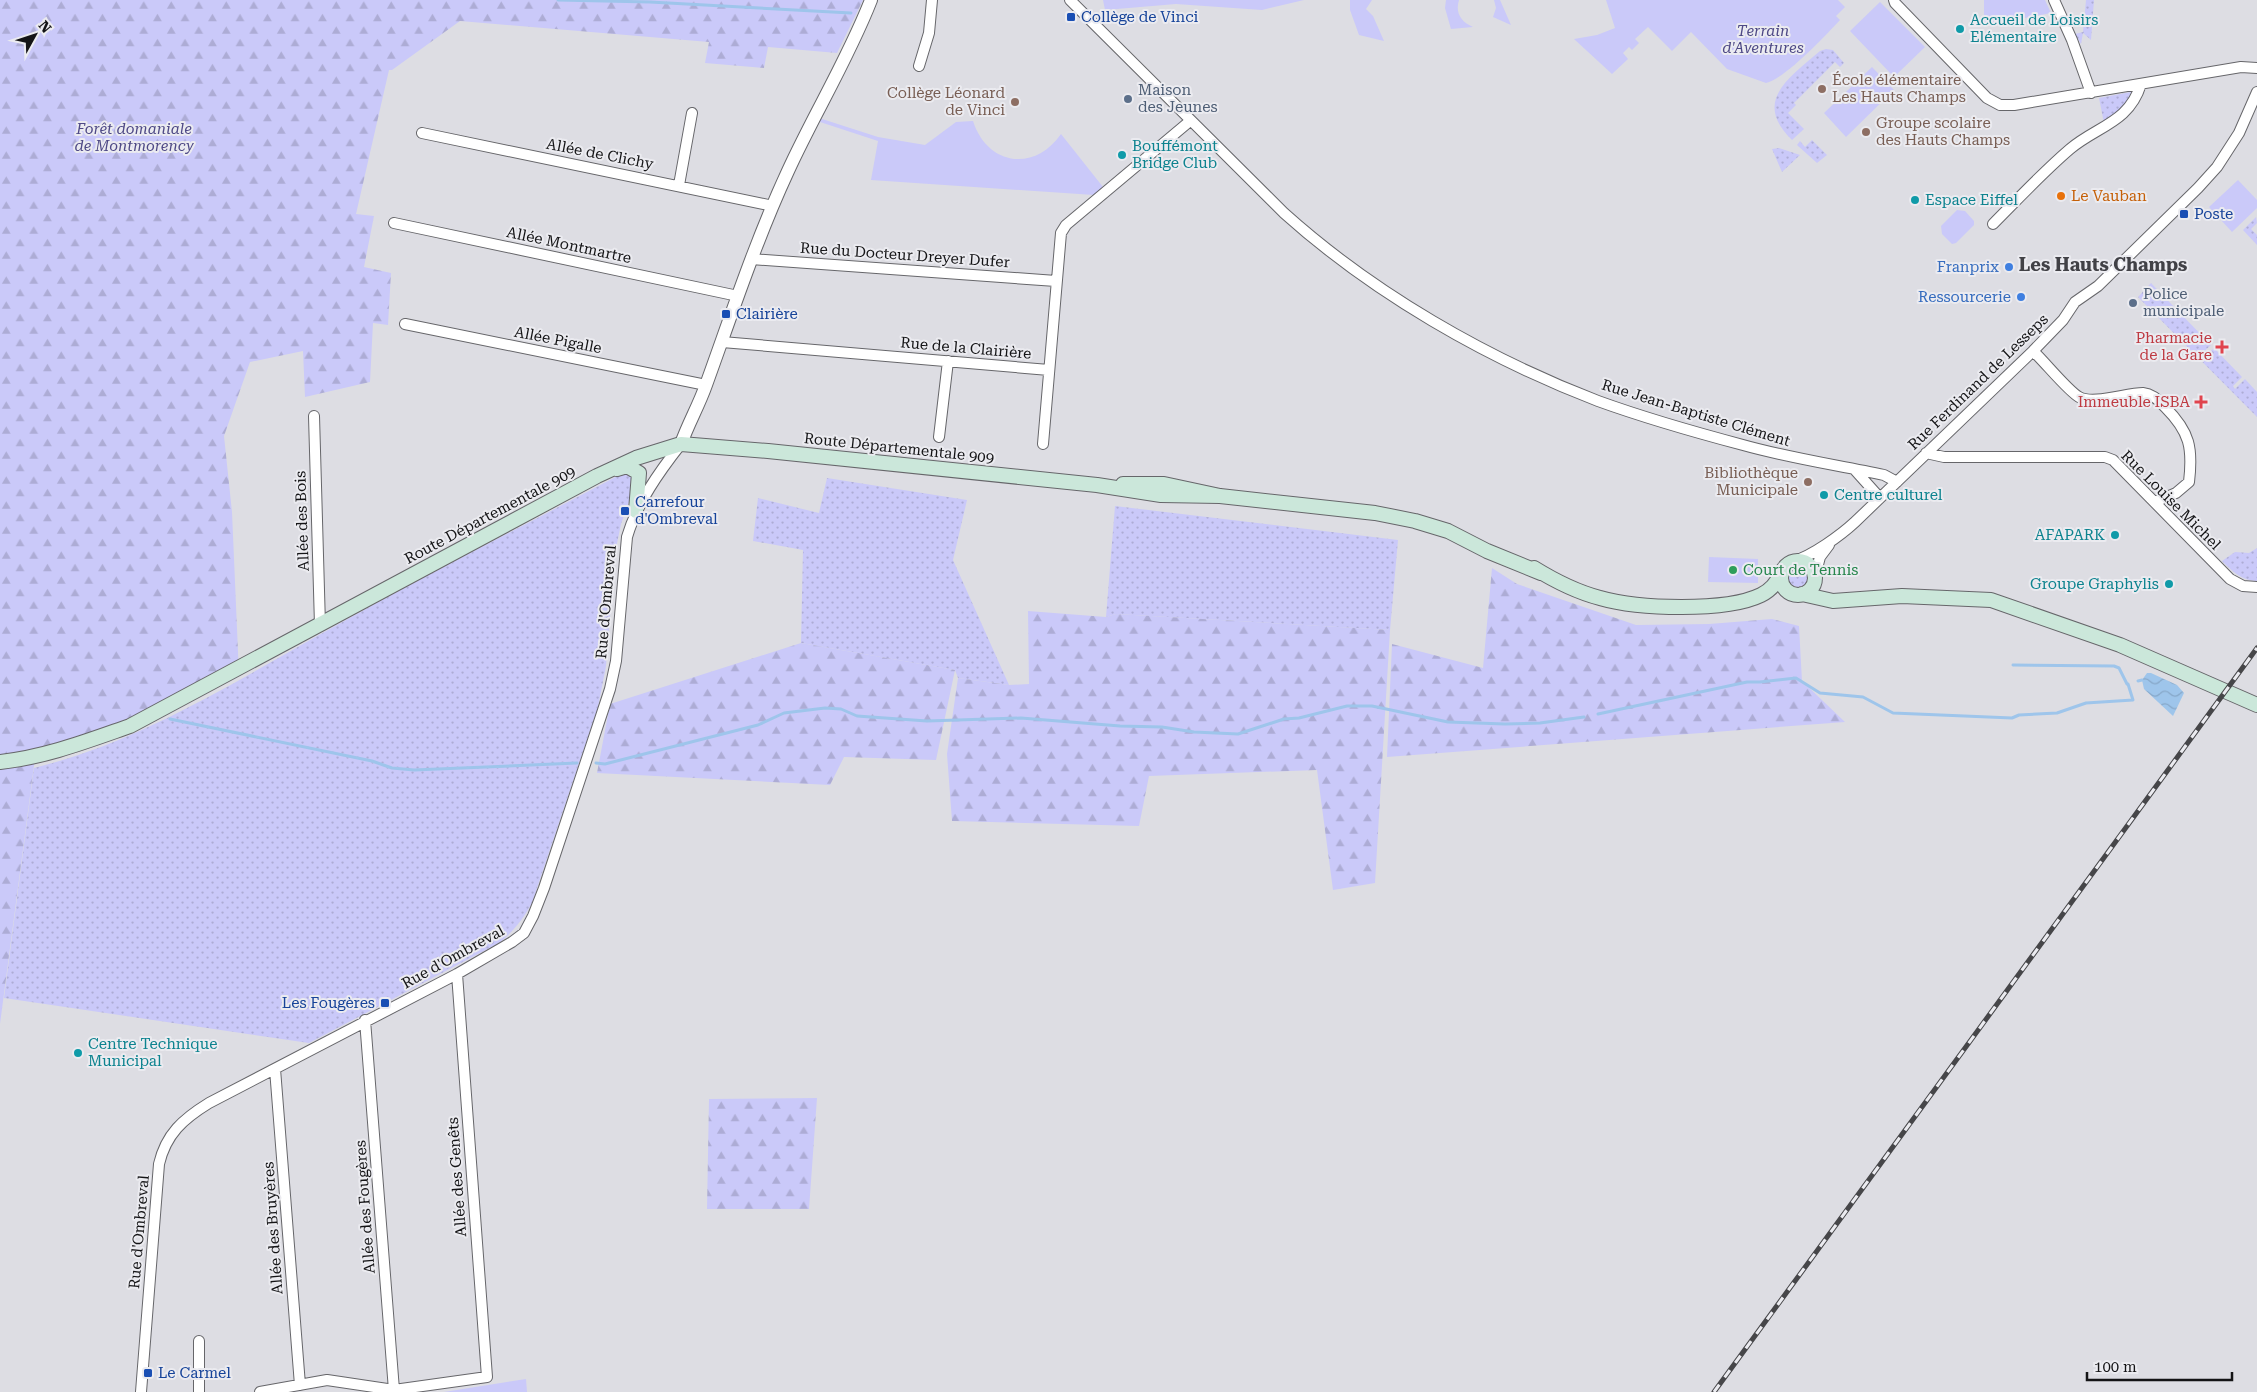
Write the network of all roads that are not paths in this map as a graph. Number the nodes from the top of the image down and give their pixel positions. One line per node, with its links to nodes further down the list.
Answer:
1 (871, 0): 15 (street)
2 (932, 0): 6 (street)
3 (1070, 0): 12 (street, Rue Jean-Baptiste Clément)
4 (1894, 0): 9 (street)
5 (2054, 0): 9 (street)
6 (919, 66)
7 (2257, 68): 8 (street)
8 (2141, 84): 9 (street); 17 (street)
9 (2091, 92)
10 (2257, 92): 23 (street, Rue Ferdinand de Lesseps)
11 (692, 113): 14 (street)
12 (1190, 121): 19 (street, Rue de la Clairière); 34 (street, Rue Jean-Baptiste Clément)
13 (422, 133): 14 (street, Allée de Clichy)
14 (679, 185): 15 (street, Allée de Clichy)
15 (773, 206): 18 (street)
16 (394, 223): 20 (street, Allée Montmartre)
17 (1993, 224)
18 (751, 259): 19 (street, Rue du Docteur Dreyer Dufer); 20 (street)
19 (1056, 281): 25 (street, Rue de la Clairière)
20 (738, 296): 22 (street)
21 (405, 324): 26 (street, Allée Pigalle)
22 (722, 342): 24 (street, Rue de la Clairière); 26 (street)
23 (2033, 351): 29 (street, Rue Ferdinand de Lesseps); 38 (street)
24 (948, 361): 25 (street, Rue de la Clairière); 28 (street)
25 (1049, 370): 31 (street)
26 (706, 385): 30 (street)
27 (314, 416): 48 (street, Allée des Bois)
28 (939, 437)
29 (1938, 442): 32 (street, Rue Ferdinand de Lesseps); 33 (street, Rue Louise Michel)
30 (681, 444): 35 (main road, Route Départementale 909); 39 (street, Rue d'Ombreval); 47 (main road, Route Départementale 909)
31 (1043, 444)
32 (1926, 453): 33 (street, Rue Louise Michel); 36 (street, Rue Ferdinand de Lesseps)
33 (1965, 457): 38 (street, Rue Louise Michel)
34 (1854, 469): 36 (street, Rue Jean-Baptiste Clément); 37 (street)
35 (598, 476): 39 (main road); 48 (main road, Route Départementale 909)
36 (1897, 482): 37 (street, Rue Ferdinand de Lesseps)
37 (1880, 498): 40 (street, Rue Ferdinand de Lesseps)
38 (2155, 502): 44 (street, Rue Louise Michel)
39 (636, 511): 53 (street, Rue d'Ombreval)
40 (1841, 534): 41 (street, Rue Ferdinand de Lesseps); 43 (street)
41 (1794, 561): 42 (main road); 43 (main road)
42 (1782, 573): 45 (main road); 47 (main road)
43 (1815, 576): 45 (main road); 46 (main road)
44 (2257, 587)
45 (1799, 594): 46 (main road); 47 (main road)
46 (1862, 599): 49 (main road)
47 (1711, 604)
48 (320, 625): 52 (main road, Route Départementale 909)
49 (2220, 688): 50 (main road); 51 (main road)
50 (2257, 697)
51 (2257, 705)
52 (0, 762)
53 (457, 974): 54 (street, Rue d'Ombreval); 58 (street, Allée des Genêts)
54 (365, 1020): 55 (street, Rue d'Ombreval); 58 (street, Allée des Fougères)
55 (275, 1069): 57 (street, Allée des Bruyères); 59 (street, Rue d'Ombreval)
56 (199, 1341): 60 (street)
57 (300, 1385): 58 (street); 61 (street)
58 (394, 1390)
59 (141, 1392)
60 (199, 1392)
61 (260, 1392)

